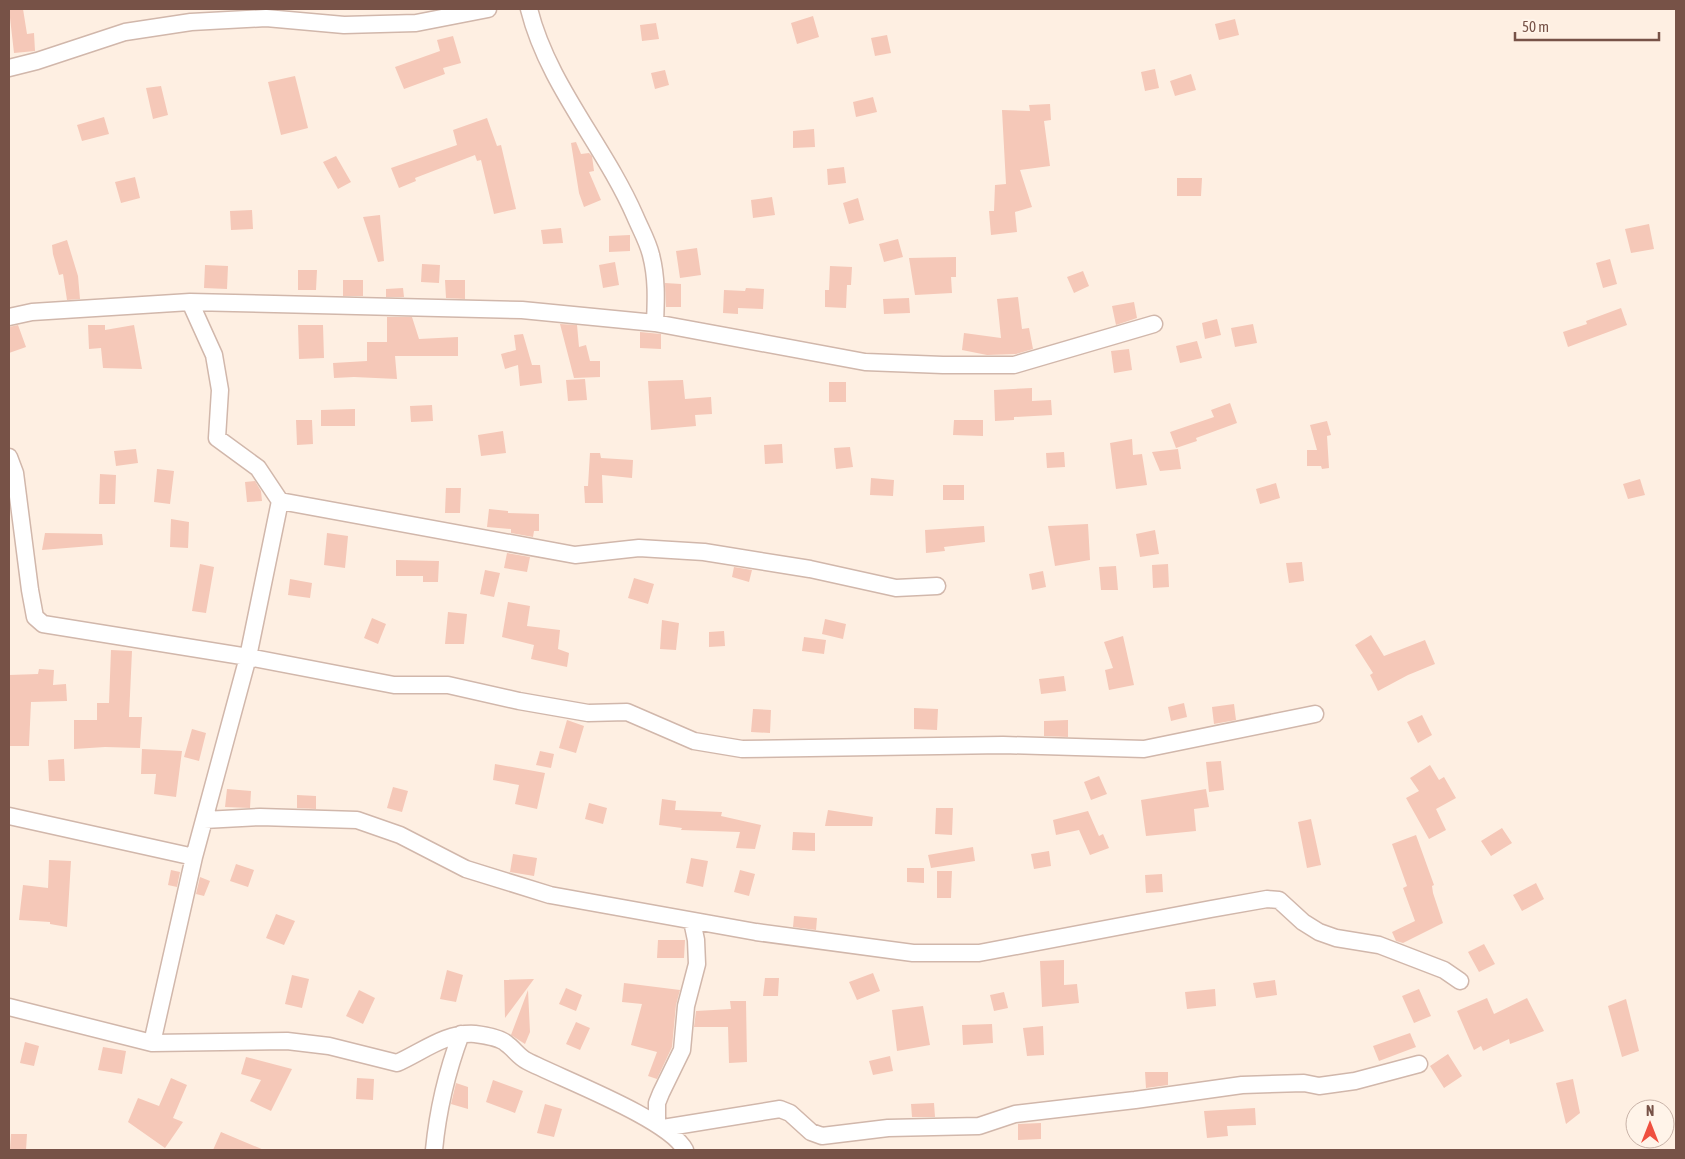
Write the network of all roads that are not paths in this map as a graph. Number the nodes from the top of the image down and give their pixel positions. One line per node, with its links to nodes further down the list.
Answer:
1 (488, 9): 3 (street)
2 (529, 9): 6 (street)
3 (9, 68)
4 (190, 302): 5 (street); 6 (street); 9 (street)
5 (9, 317)
6 (655, 323): 7 (street)
7 (1154, 324)
8 (9, 457): 11 (street)
9 (280, 501): 10 (street); 11 (street)
10 (937, 586)
11 (248, 657): 12 (street); 14 (street)
12 (1315, 714)
13 (9, 816): 15 (street)
14 (204, 820): 15 (street); 16 (street)
15 (194, 857): 20 (street)
16 (692, 921): 17 (street); 22 (street)
17 (1460, 981)
18 (9, 1007): 20 (street)
19 (460, 1034): 20 (street); 22 (street); 23 (street)
20 (152, 1043)
21 (1419, 1064): 22 (street)
22 (660, 1126): 24 (street)
23 (434, 1150)
24 (685, 1150)

